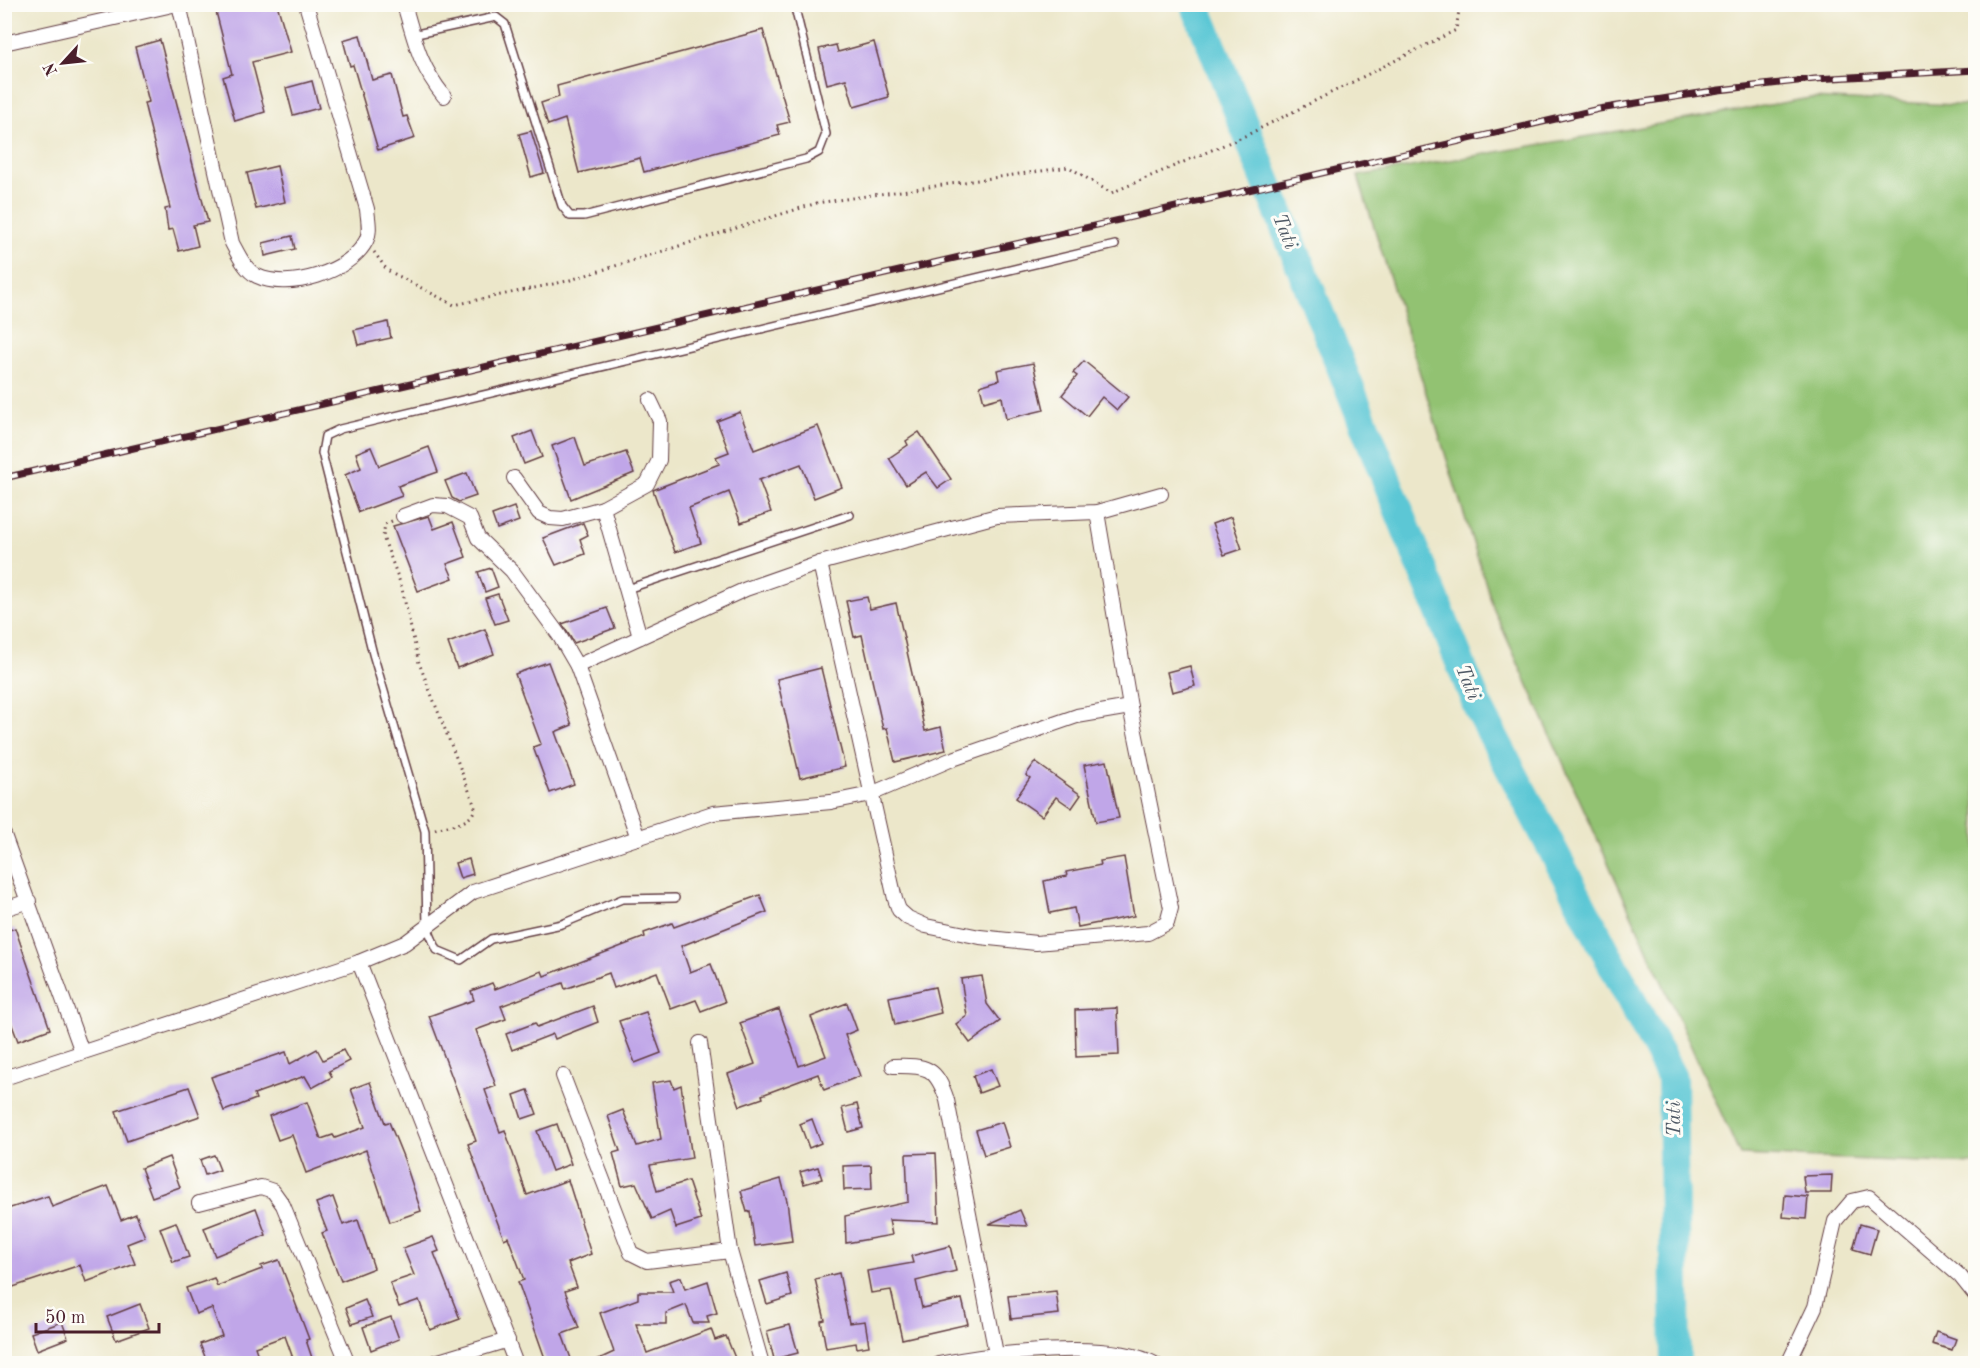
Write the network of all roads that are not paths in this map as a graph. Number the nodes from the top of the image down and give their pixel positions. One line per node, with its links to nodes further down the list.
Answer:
1 (178, 4): 2 (street); 7 (street)
2 (306, 4)
3 (420, 4): 5 (lane)
4 (794, 4): 6 (lane)
5 (404, 7): 6 (street)
6 (411, 35): 8 (street)
7 (4, 43)
8 (444, 96)
9 (1114, 245): 28 (lane)
10 (650, 400): 13 (street)
11 (514, 478): 13 (street)
12 (1161, 494): 14 (street)
13 (603, 508): 18 (street)
14 (1097, 512): 17 (street); 21 (street)
15 (850, 515): 18 (lane)
16 (403, 516): 20 (street)
17 (820, 563): 19 (street); 22 (street)
18 (627, 589): 19 (street)
19 (640, 637): 20 (street)
20 (577, 666): 24 (street)
21 (1130, 707): 22 (street); 22 (street)
22 (871, 794): 24 (street)
23 (4, 835): 26 (street)
24 (638, 838): 28 (street)
25 (675, 898): 28 (lane)
26 (29, 901): 27 (street); 31 (street)
27 (4, 909)
28 (427, 927): 29 (street)
29 (358, 962): 31 (street); 38 (street)
30 (700, 1043): 36 (street)
31 (82, 1052): 34 (street)
32 (893, 1066): 39 (street)
33 (563, 1076): 36 (street)
34 (4, 1078)
35 (199, 1203): 40 (street)
36 (730, 1251): 43 (street)
37 (1976, 1296): 46 (street)
38 (508, 1340): 41 (street); 42 (street)
39 (997, 1358): 44 (street); 45 (street)
40 (348, 1364)
41 (429, 1364)
42 (516, 1364)
43 (762, 1364)
44 (938, 1364)
45 (1155, 1364)
46 (1788, 1364)

